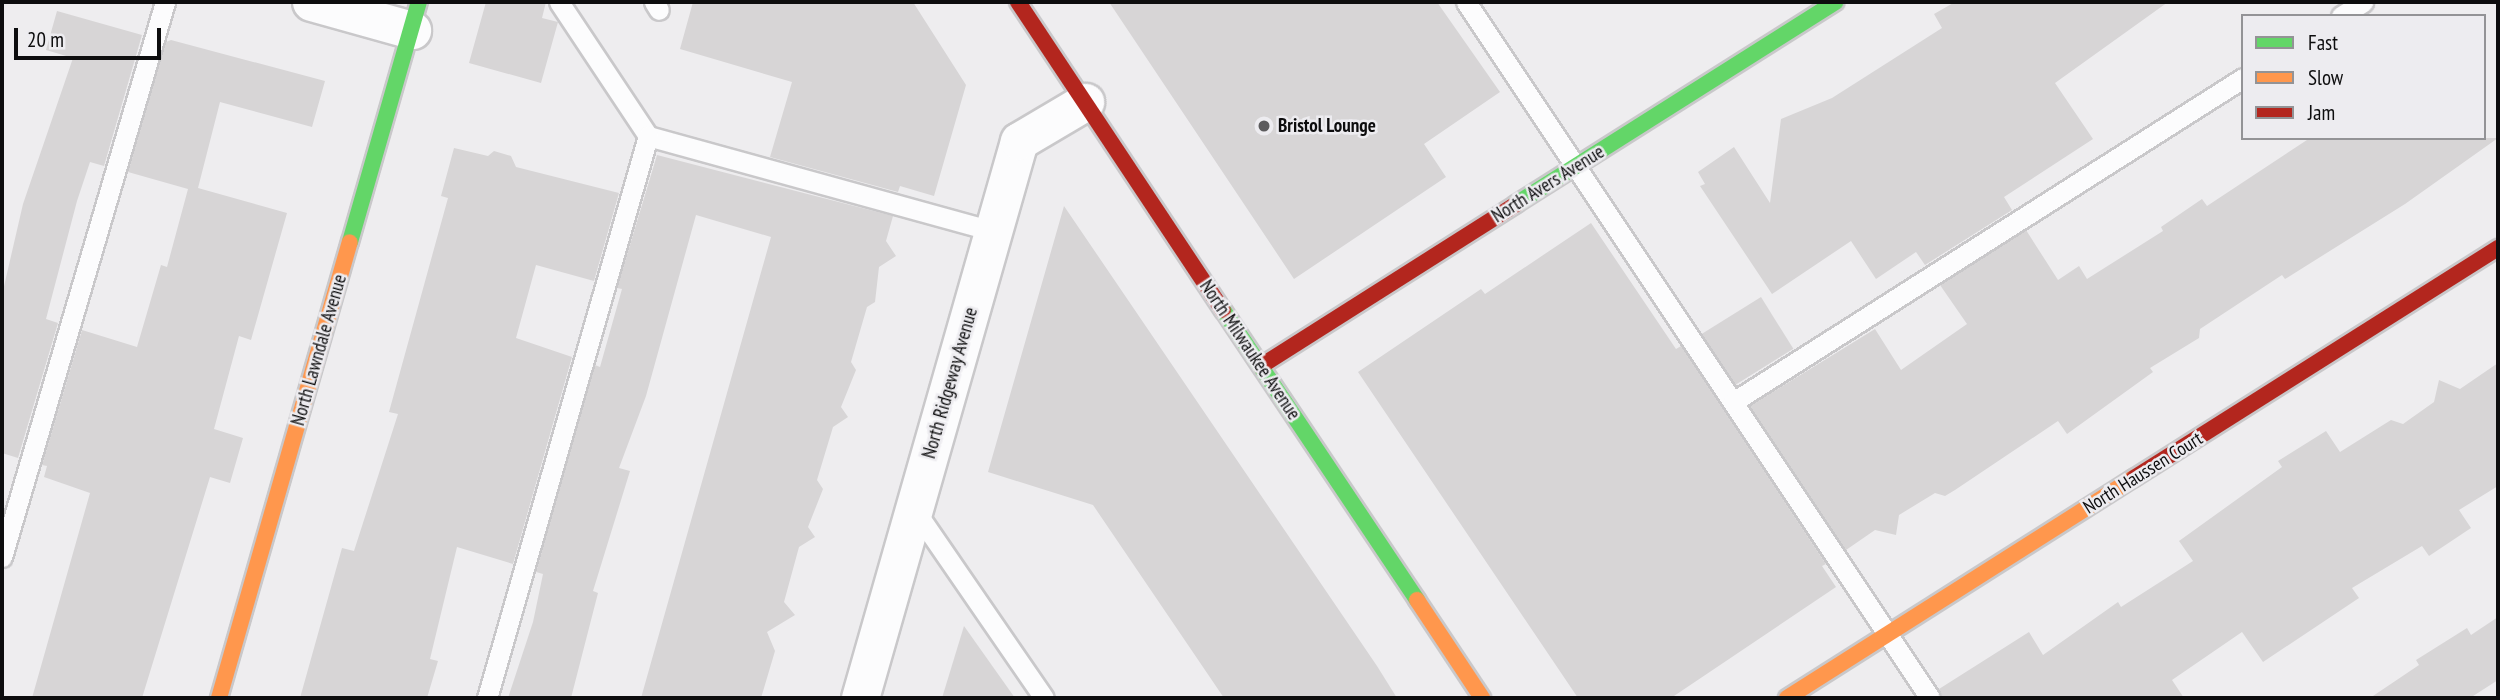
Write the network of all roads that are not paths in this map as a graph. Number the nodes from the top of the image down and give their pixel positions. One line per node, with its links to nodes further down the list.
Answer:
1 (165, 2): 19 (lane)
2 (311, 2): 9 (street)
3 (559, 2): 12 (lane)
4 (1018, 2): 11 (street, North Milwaukee Avenue)
5 (1466, 2): 13 (lane)
6 (1835, 2): 13 (street, North Avers Avenue)
7 (2363, 2): 8 (lane)
8 (2344, 14)
9 (416, 16): 21 (street, North Lawndale Avenue)
10 (2241, 79): 17 (lane)
11 (1085, 102): 14 (street, North Ridgeway Avenue); 16 (street, North Milwaukee Avenue)
12 (648, 136): 14 (lane); 22 (lane)
13 (1576, 166): 16 (street, North Avers Avenue); 17 (lane)
14 (993, 231): 18 (street, North Ridgeway Avenue)
15 (2498, 248): 20 (street, North Haussen Court)
16 (1261, 366): 25 (street, North Milwaukee Avenue)
17 (1733, 402): 20 (lane)
18 (914, 509): 23 (street, North Ridgeway Avenue); 24 (lane)
19 (2, 557)
20 (1888, 635): 26 (street, North Haussen Court); 27 (lane)
21 (219, 698)
22 (487, 698)
23 (860, 698)
24 (1044, 698)
25 (1482, 698)
26 (1787, 698)
27 (1930, 698)

